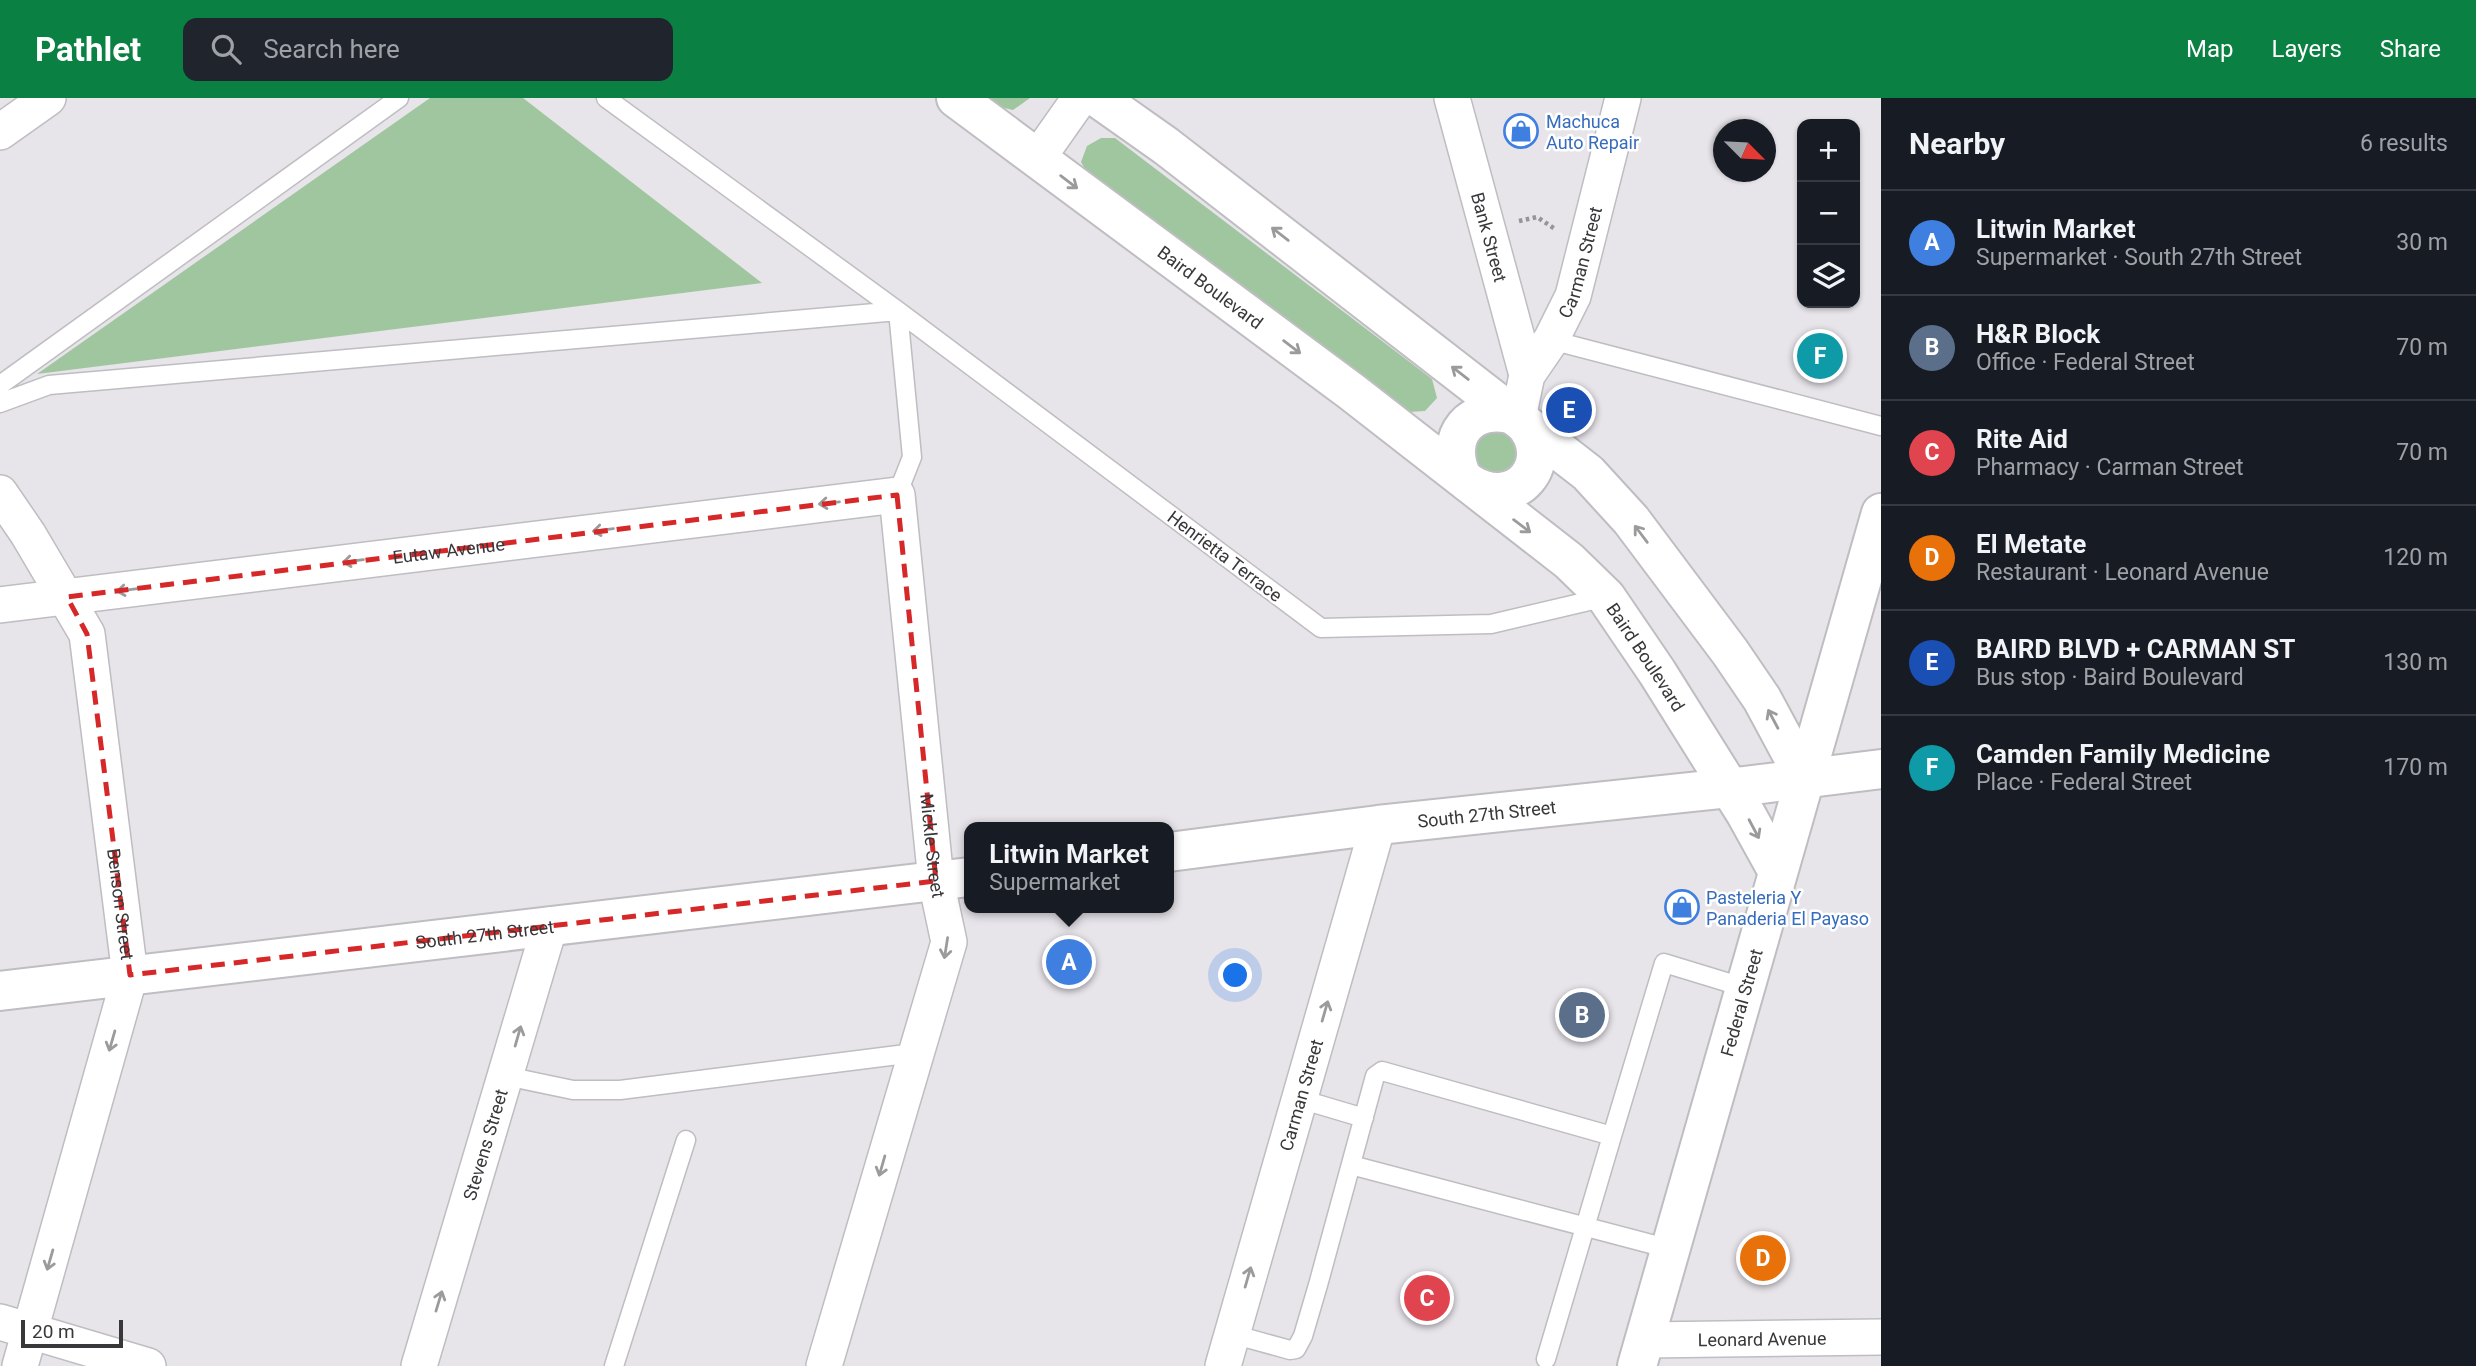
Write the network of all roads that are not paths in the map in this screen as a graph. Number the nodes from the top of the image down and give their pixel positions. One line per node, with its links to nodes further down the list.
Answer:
1 (48, 98): 10 (street)
2 (399, 98): 15 (lane)
3 (606, 98): 12 (lane, Henrietta Terrace)
4 (956, 98): 11 (main road, Baird Boulevard)
5 (1080, 98): 11 (street)
6 (1098, 98): 17 (main road, one-way to 6)
7 (1423, 98): 9 (street)
8 (1623, 98): 13 (street, Carman Street)
9 (1456, 113): 14 (street, Bank Street)
10 (0, 132)
11 (1037, 159): 19 (main road, Baird Boulevard, one-way to 19)
12 (898, 311): 16 (lane); 21 (lane, Mickle Street); 24 (lane, Henrietta Terrace)
13 (1551, 340): 14 (street, Carman Street); 18 (lane)
14 (1527, 375): 17 (street, Carman Street)
15 (0, 384)
16 (0, 403)
17 (1518, 418): 19 (main road); 19 (main road, Baird Boulevard); 27 (main road, one-way to 17)
18 (1881, 426)
19 (1466, 480): 24 (main road, Baird Boulevard, one-way to 24)
20 (0, 494): 23 (street, Benson Street)
21 (897, 495): 23 (street, Eutaw Avenue, one-way to 23); 32 (street, Mickle Street)
22 (1881, 515): 27 (main road, Federal Street)
23 (67, 597): 25 (street, Eutaw Avenue); 34 (street, Benson Street)
24 (1606, 597): 28 (main road, Baird Boulevard)
25 (0, 605)
26 (1881, 769): 27 (main road, South 27th Street)
27 (1805, 779): 28 (main road, South 27th Street); 31 (main road, Federal Street)
28 (1728, 788): 29 (main road, South 27th Street); 31 (main road, Baird Boulevard, one-way to 31)
29 (1378, 825): 30 (main road, South 27th Street); 39 (street, Carman Street, one-way to 29)
30 (1174, 851)
31 (1777, 870): 35 (main road, Federal Street)
32 (953, 879): 33 (main road, South 27th Street); 37 (street, Mickle Street, one-way to 37)
33 (550, 925): 34 (main road, South 27th Street); 38 (street, Stevens Street, one-way to 33)
34 (130, 975): 36 (main road, South 27th Street); 46 (street, Benson Street, one-way to 46)
35 (1746, 988): 41 (lane); 45 (main road, Federal Street)
36 (0, 991)
37 (914, 1054): 38 (lane); 55 (street, Mickle Street, one-way to 55)
38 (506, 1076): 53 (street, Stevens Street, one-way to 38)
39 (1300, 1099): 40 (lane); 48 (street, Carman Street, one-way to 39)
40 (1364, 1118): 41 (lane); 43 (lane)
41 (1612, 1136): 44 (lane)
42 (686, 1140): 54 (lane)
43 (1351, 1164): 44 (lane); 48 (lane)
44 (1585, 1227): 45 (lane); 50 (lane)
45 (1670, 1249): 49 (main road, Federal Street)
46 (15, 1326): 51 (street, Benson Street); 52 (street)
47 (1881, 1337): 49 (street, Leonard Avenue)
48 (1227, 1350)
49 (1641, 1353)
50 (1546, 1359)
51 (20, 1366)
52 (148, 1366)
53 (419, 1366)
54 (614, 1366)
55 (824, 1366)

